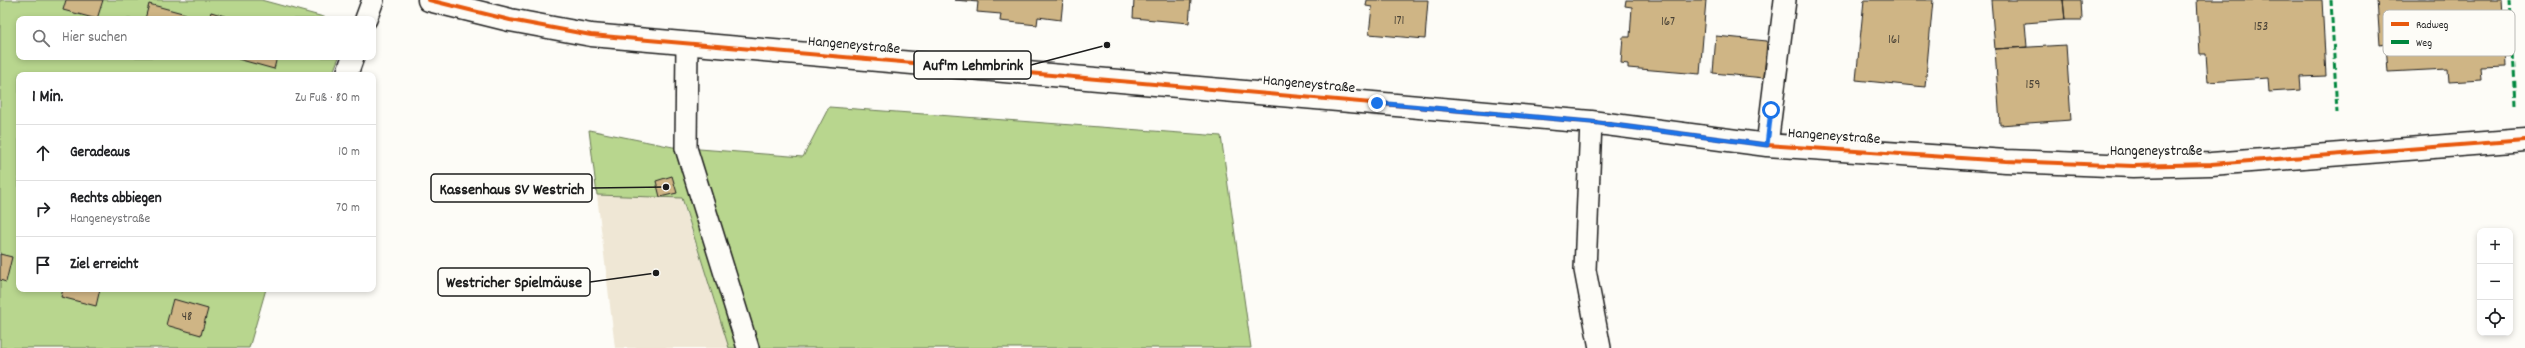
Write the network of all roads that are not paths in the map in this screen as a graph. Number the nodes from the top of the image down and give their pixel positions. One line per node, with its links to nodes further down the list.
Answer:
1 (373, 0): 4 (lane)
2 (429, 0): 5 (street, Hangeneystraße)
3 (1785, 0): 8 (lane)
4 (367, 16)
5 (687, 43): 6 (street, Hangeneystraße); 9 (lane)
6 (1591, 122): 8 (street, Hangeneystraße); 10 (lane)
7 (2525, 140): 8 (street, Hangeneystraße)
8 (1767, 145)
9 (748, 348)
10 (1600, 348)

